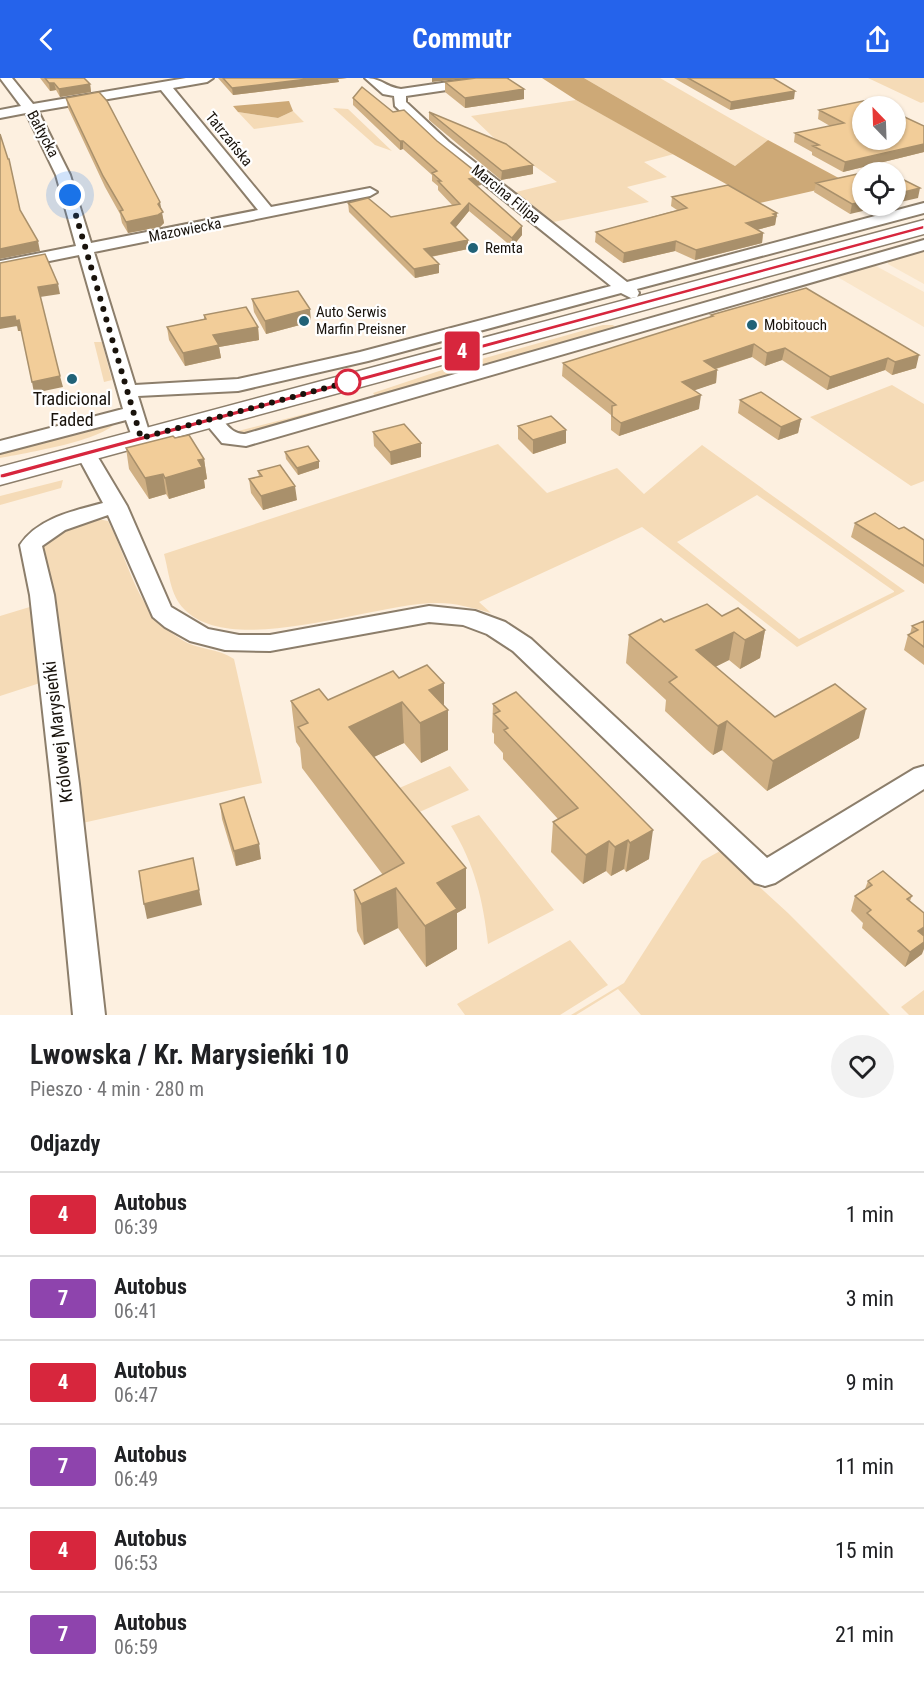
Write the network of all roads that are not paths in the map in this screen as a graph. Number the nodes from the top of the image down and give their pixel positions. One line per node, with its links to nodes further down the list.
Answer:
1 (6, 78): 7 (street, Bałtycka)
2 (207, 78): 5 (street)
3 (371, 78): 6 (street)
4 (501, 78): 6 (street)
5 (164, 85): 7 (street); 11 (street, Tatrzańska)
6 (402, 93): 23 (street, Marcina Filipa)
7 (30, 109): 8 (street); 16 (street, Bałtycka)
8 (0, 114)
9 (370, 192): 11 (street, Mazowiecka)
10 (924, 208): 14 (street)
11 (269, 214): 16 (street, Mazowiecka)
12 (924, 227): 14 (main road)
13 (802, 240): 14 (street); 17 (street); 18 (street)
14 (874, 240): 15 (street); 17 (main road); 27 (street)
15 (924, 245)
16 (85, 250): 19 (street, Mazowiecka); 29 (street, Bałtycka)
17 (826, 254): 21 (main road)
18 (737, 257): 20 (street); 21 (street)
19 (0, 266)
20 (684, 271): 22 (street); 23 (street)
21 (760, 271): 22 (main road)
22 (707, 286): 24 (main road)
23 (623, 287): 24 (street); 26 (street)
24 (644, 303): 25 (main road)
25 (608, 312): 26 (main road); 27 (street)
26 (567, 313): 28 (main road)
27 (630, 328): 30 (street)
28 (504, 330): 29 (street); 30 (main road)
29 (126, 392): 31 (street, Bałtycka)
30 (212, 419): 31 (main road)
31 (137, 425): 32 (street); 33 (main road)
32 (0, 447)
33 (86, 453): 34 (main road); 35 (street)
34 (0, 476)
35 (116, 506): 36 (street); 37 (street, Królowej Marysieńki)
36 (924, 776)
37 (89, 1015)

